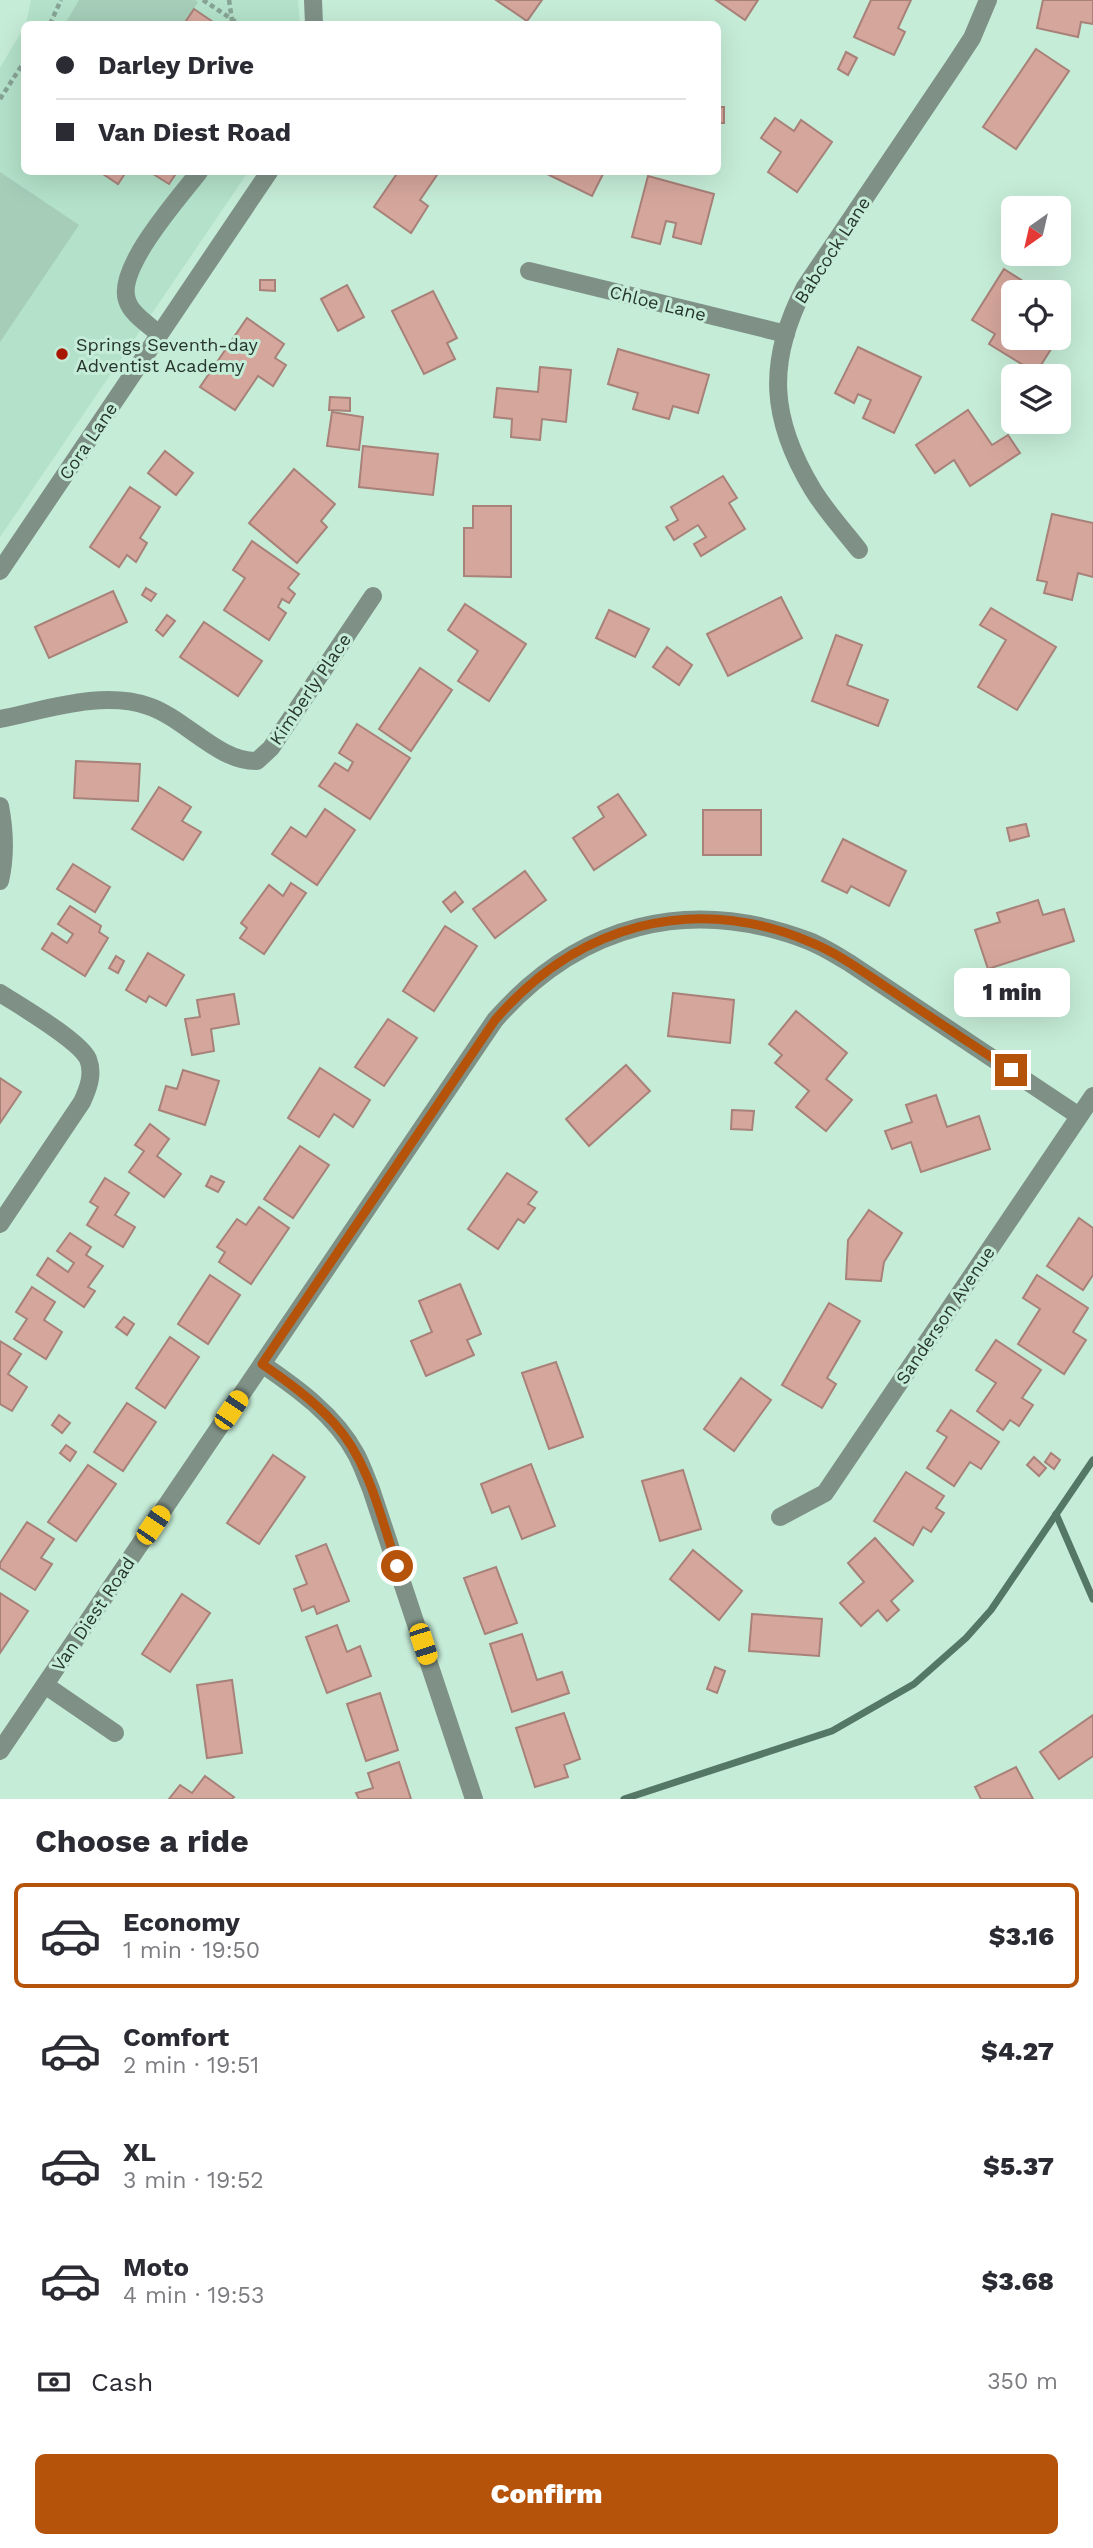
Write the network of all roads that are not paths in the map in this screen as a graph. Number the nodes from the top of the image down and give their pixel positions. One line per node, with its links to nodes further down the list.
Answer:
1 (313, 0): 3 (street)
2 (988, 0): 8 (street, Babcock Lane)
3 (314, 21)
4 (197, 175): 7 (street)
5 (267, 175): 7 (street, Cora Lane)
6 (529, 271): 8 (street, Chloe Lane)
7 (159, 334): 10 (street, Cora Lane)
8 (786, 334): 9 (street, Babcock Lane)
9 (859, 550)
10 (0, 571)
11 (373, 596): 12 (street, Kimberly Place)
12 (0, 719)
13 (0, 806): 14 (street)
14 (0, 881)
15 (0, 993): 18 (street)
16 (1093, 1096): 17 (street, Sanderson Avenue)
17 (1079, 1116): 19 (street, Van Diest Road); 20 (street, Sanderson Avenue)
18 (0, 1224)
19 (262, 1364): 21 (street, Van Diest Road); 24 (street)
20 (780, 1517)
21 (45, 1685): 22 (street, Van Diest Road); 23 (street, Van Diest Road)
22 (115, 1733)
23 (0, 1751)
24 (474, 1799)

